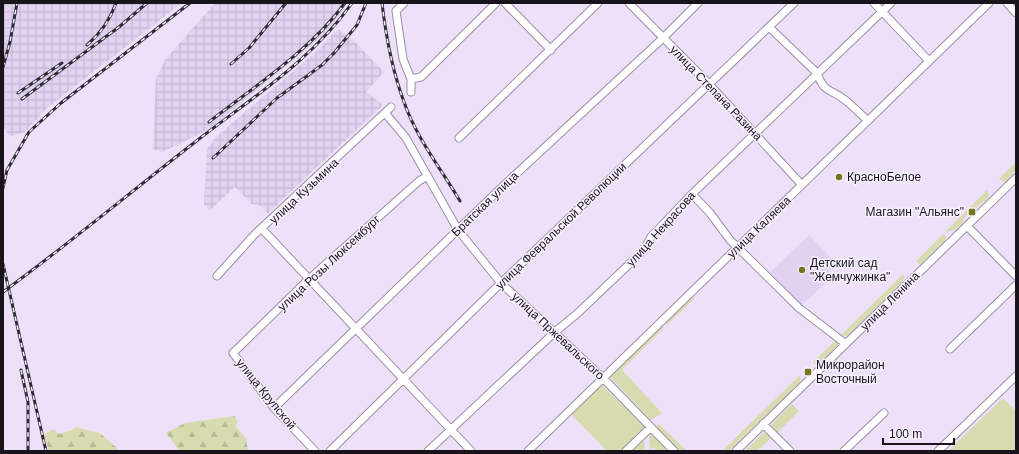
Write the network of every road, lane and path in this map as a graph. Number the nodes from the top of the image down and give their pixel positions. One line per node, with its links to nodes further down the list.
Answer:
1 (404, 3): 19 (street)
2 (496, 3): 19 (street)
3 (505, 3): 16 (street)
4 (598, 3): 16 (street)
5 (629, 3): 15 (street, улица Степана Разина)
6 (698, 3): 15 (street, Братская улица)
7 (794, 3): 14 (street, улица Февральской Революции)
8 (874, 3): 12 (street)
9 (891, 3): 12 (street, улица Некрасова)
10 (988, 3): 17 (street, улица Каляева)
11 (1007, 3): 13 (street)
12 (882, 12): 17 (street); 18 (street, улица Некрасова)
13 (1016, 12)
14 (769, 27): 18 (street); 20 (street, улица Февральской Революции)
15 (663, 38): 20 (street, улица Степана Разина); 33 (street, Братская улица)
16 (551, 50): 26 (street)
17 (929, 61): 24 (street, улица Каляева)
18 (817, 73): 24 (street); 25 (street, улица Некрасова)
19 (411, 79): 21 (street)
20 (709, 84): 25 (street, улица Степана Разина); 38 (street, улица Февральской Революции)
21 (411, 92)
22 (391, 108): 23 (street, улица Кузьмина)
23 (386, 114): 27 (street, улица Пржевальского); 32 (street, улица Кузьмина)
24 (868, 121): 29 (street, улица Каляева)
25 (756, 133): 29 (street, улица Степана Разина); 30 (street, улица Некрасова)
26 (459, 138)
27 (428, 176): 33 (street, улица Пржевальского); 37 (street, улица Розы Люксембург)
28 (1016, 178): 31 (street, улица Ленина)
29 (802, 185): 34 (street, улица Каляева)
30 (692, 194): 34 (street); 41 (street, улица Некрасова)
31 (967, 226): 36 (street); 42 (street, улица Ленина)
32 (263, 230): 35 (street, улица Кузьмина); 37 (street)
33 (458, 230): 38 (street, улица Пржевальского); 40 (street, Братская улица)
34 (738, 248): 42 (street); 46 (street, улица Каляева)
35 (217, 276)
36 (1016, 276)
37 (309, 279): 40 (street); 44 (street, улица Розы Люксембург)
38 (501, 283): 41 (street, улица Пржевальского); 47 (street, улица Февральской Революции)
39 (1016, 285): 43 (street)
40 (356, 328): 47 (street); 48 (street, Братская улица)
41 (555, 332): 46 (street, улица Пржевальского); 52 (street, улица Некрасова)
42 (846, 344): 50 (street, улица Ленина)
43 (950, 350)
44 (233, 353): 48 (street, улица Крупской)
45 (1016, 376): 63 (street)
46 (603, 378): 51 (street, улица Пржевальского); 57 (street, улица Каляева)
47 (402, 380): 52 (street); 54 (street, улица Февральской Революции)
48 (274, 408): 53 (street, улица Крупской)
49 (884, 413): 62 (street)
50 (761, 426): 60 (street, улица Ленина); 61 (street)
51 (651, 428): 58 (street); 59 (street, улица Пржевальского)
52 (451, 430): 55 (street, улица Некрасова); 56 (street)
53 (315, 451)
54 (330, 451)
55 (428, 451)
56 (471, 451)
57 (528, 451)
58 (626, 451)
59 (674, 451)
60 (736, 451)
61 (790, 451)
62 (844, 451)
63 (938, 451)

